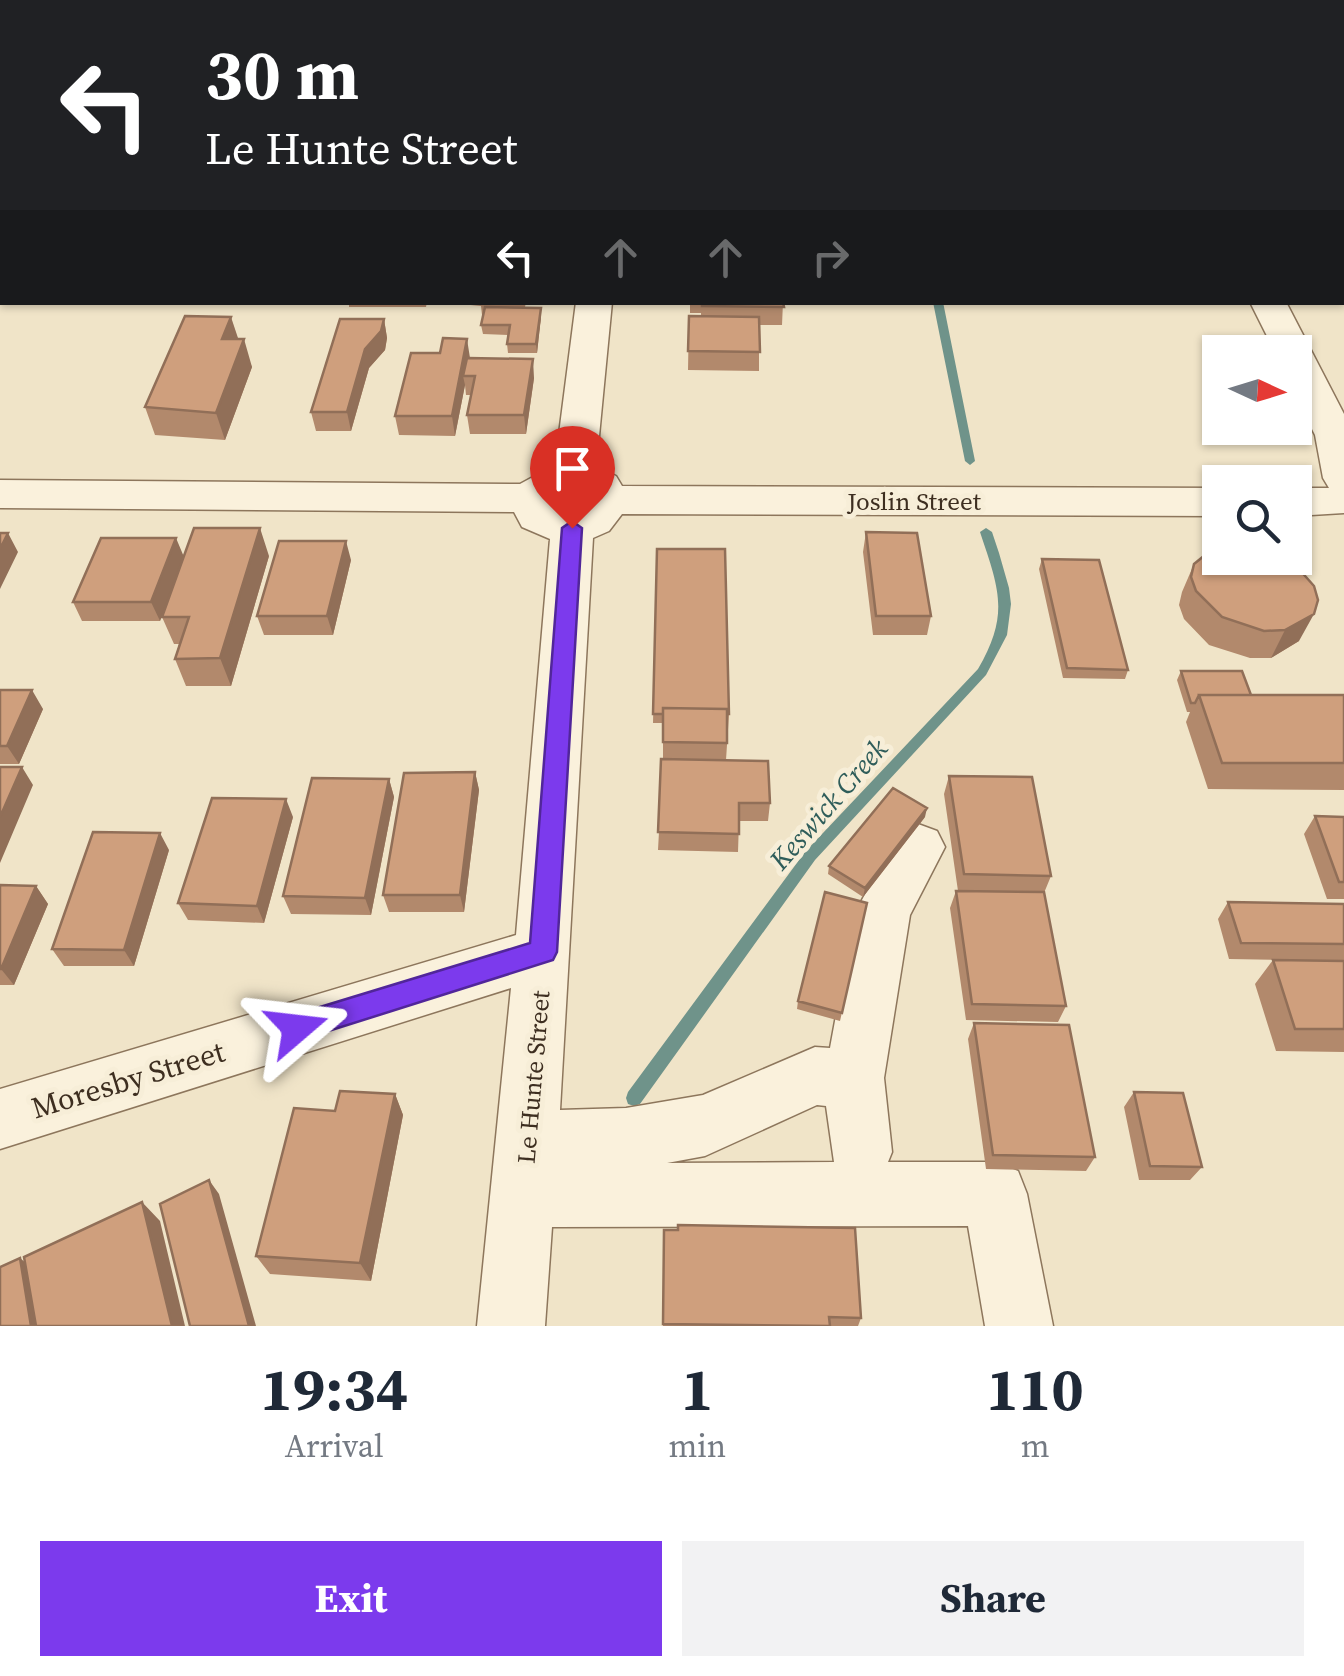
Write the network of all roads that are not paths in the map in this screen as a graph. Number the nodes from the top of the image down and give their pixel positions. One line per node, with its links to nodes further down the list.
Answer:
1 (594, 305): 8 (street, Le Hunte Street)
2 (1270, 305): 3 (street)
3 (1284, 335)
4 (1312, 389): 5 (street)
5 (1339, 441): 7 (street)
6 (0, 494): 8 (street, Joslin Street)
7 (1332, 495)
8 (572, 501): 9 (street, Joslin Street); 11 (street, Le Hunte Street)
9 (1202, 502)
10 (918, 847): 12 (street)
11 (543, 952): 13 (street, Moresby Street); 15 (street, Le Hunte Street)
12 (854, 1078): 14 (street); 15 (street)
13 (0, 1119)
14 (862, 1152)
15 (526, 1168): 16 (street, Le Hunte Street); 17 (street)
16 (511, 1326)
17 (1019, 1326)

